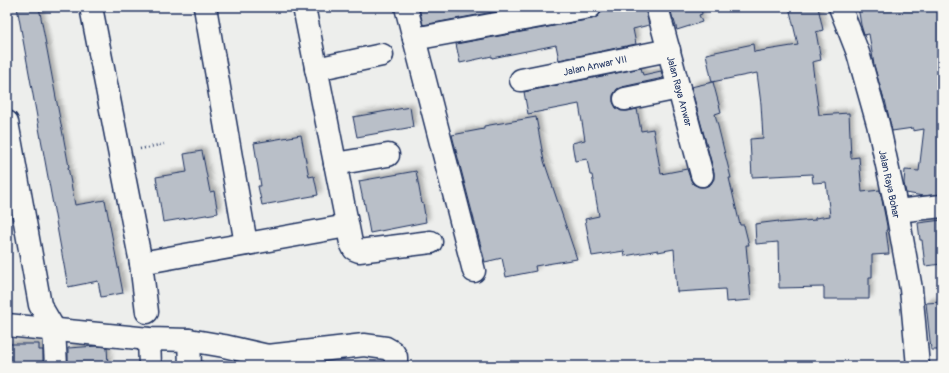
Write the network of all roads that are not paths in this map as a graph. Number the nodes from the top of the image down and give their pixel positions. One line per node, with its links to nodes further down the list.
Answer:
1 (91, 7): 24 (street)
2 (205, 7): 23 (street)
3 (304, 7): 11 (street)
4 (406, 7): 8 (street)
5 (590, 7): 8 (street)
6 (657, 7): 9 (street, Jalan Raya Anwar)
7 (840, 7): 20 (street, Jalan Raya Bohar)
8 (414, 39): 25 (street)
9 (669, 50): 12 (street, Jalan Anwar VII); 13 (street, Jalan Raya Anwar)
10 (382, 55): 11 (street)
11 (316, 69): 17 (street)
12 (521, 80)
13 (679, 88): 14 (street); 18 (street, Jalan Raya Anwar)
14 (625, 99)
15 (7, 122): 28 (street)
16 (388, 155): 17 (street)
17 (335, 164): 21 (street)
18 (702, 175)
19 (942, 206): 20 (street)
20 (897, 211): 37 (street, Jalan Raya Bohar)
21 (347, 226): 22 (street); 23 (street)
22 (431, 242)
23 (246, 244): 24 (street)
24 (141, 263): 26 (street)
25 (474, 271)
26 (147, 312)
27 (7, 325): 28 (street)
28 (54, 329): 29 (street); 33 (street)
29 (149, 339): 30 (street); 34 (street)
30 (189, 340): 32 (street); 35 (street)
31 (338, 357): 32 (street); 36 (street)
32 (268, 361)
33 (56, 366)
34 (150, 366)
35 (190, 366)
36 (396, 366)
37 (918, 366)

